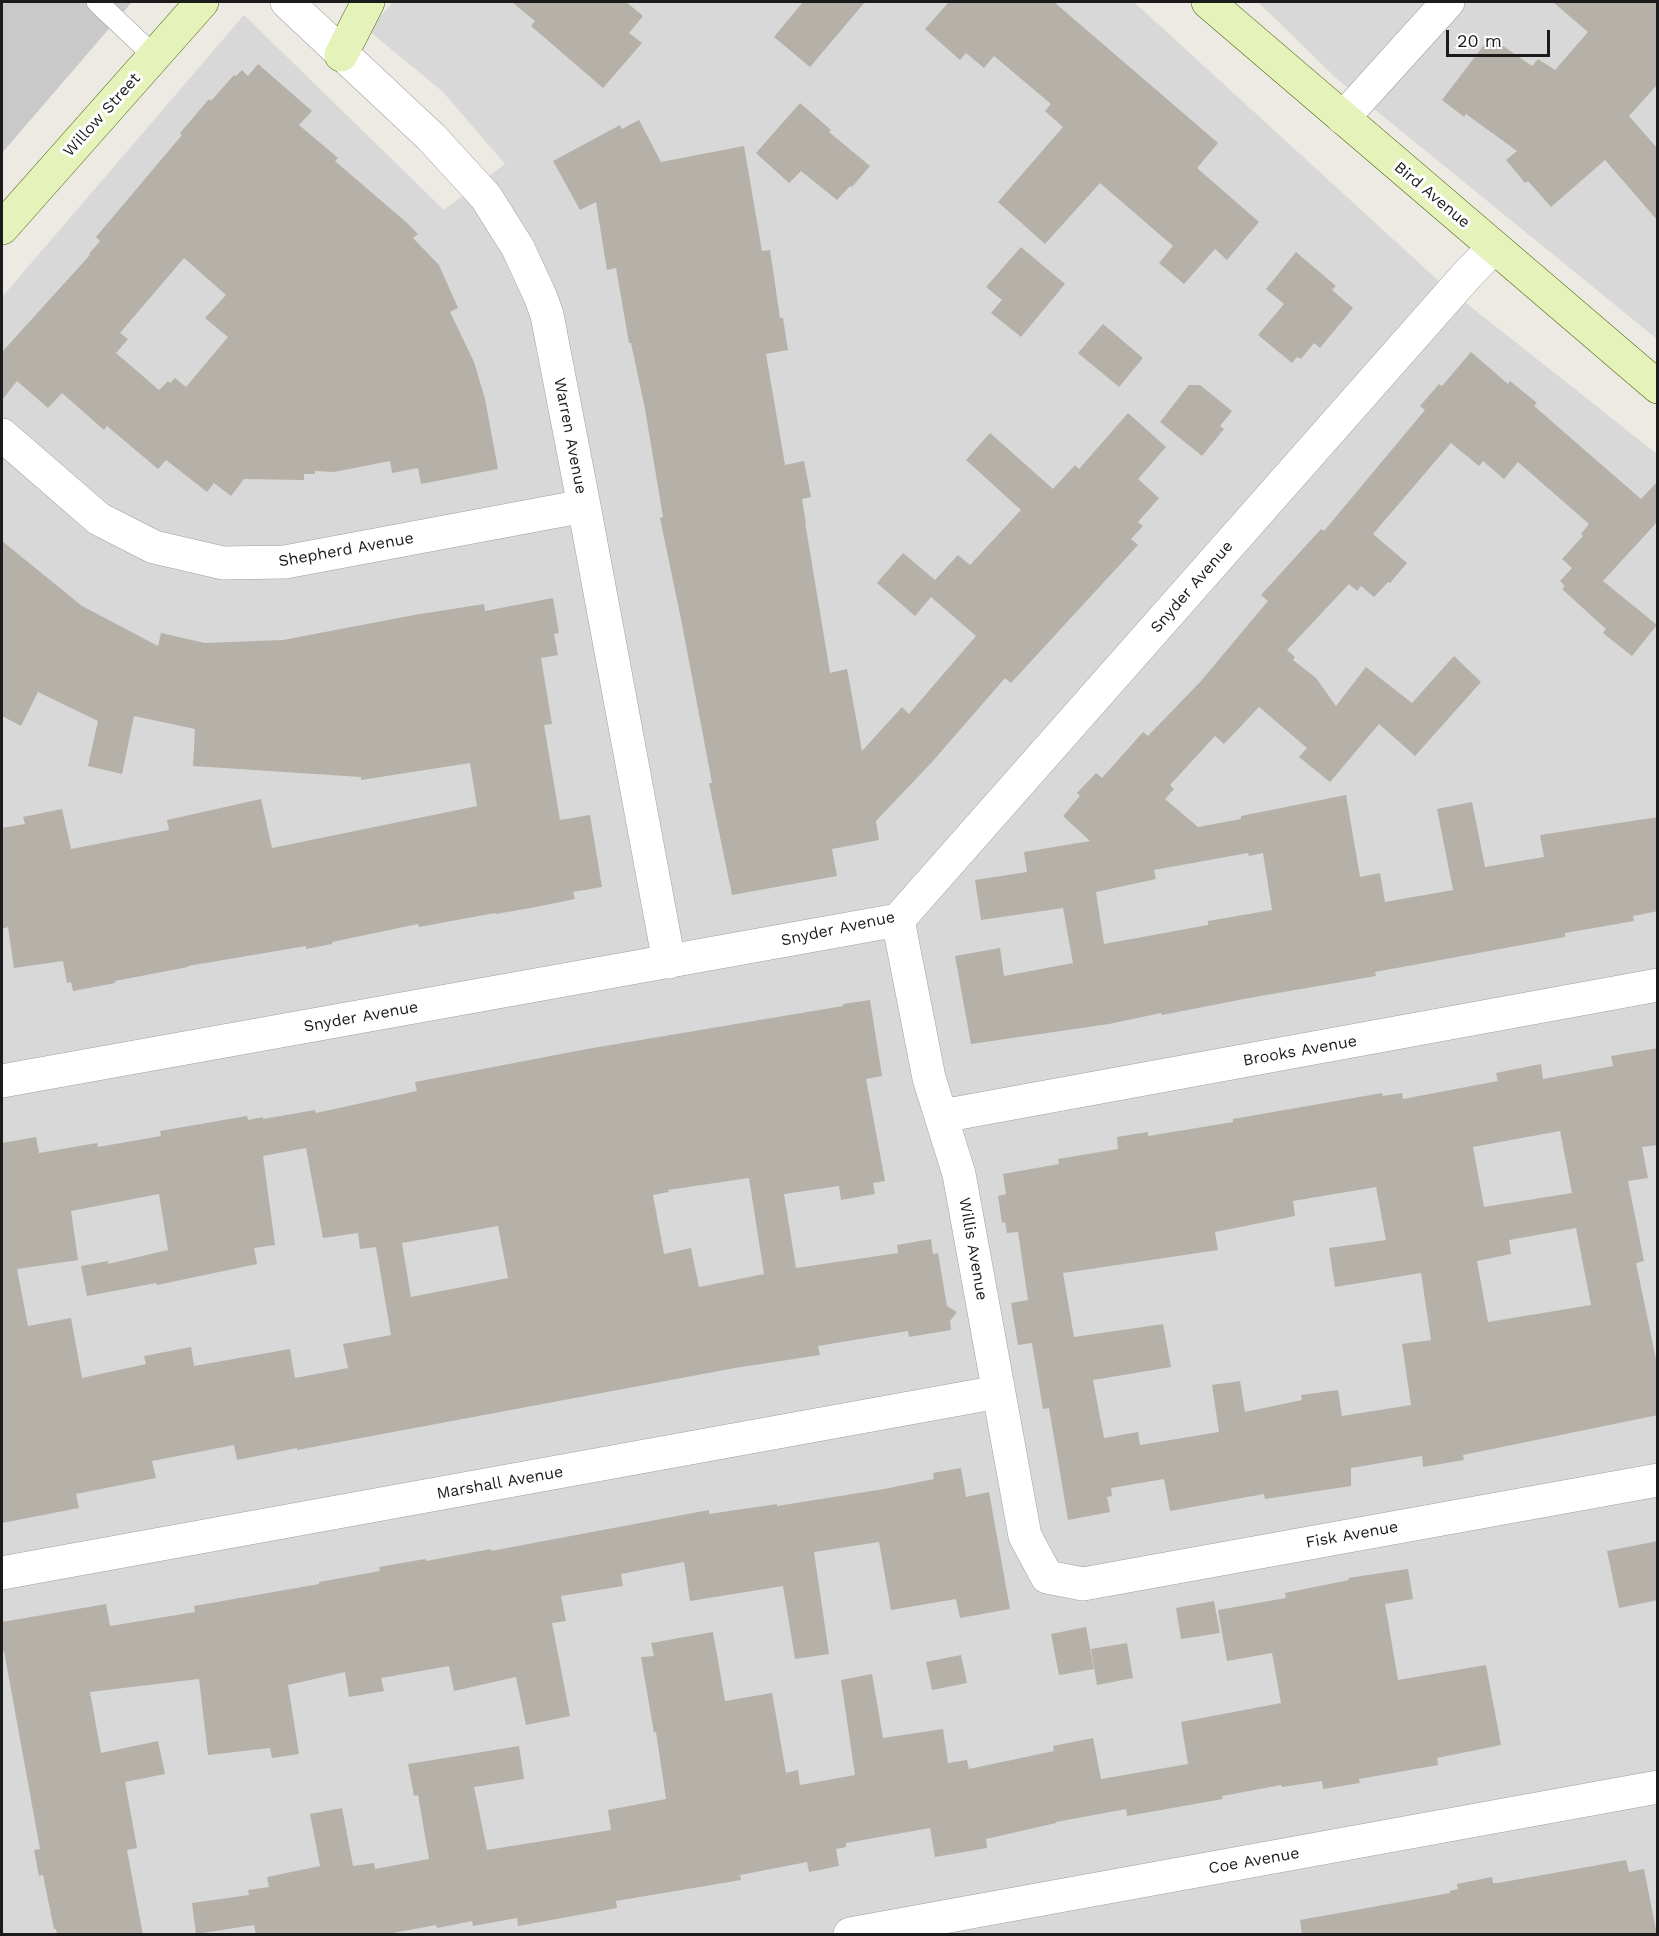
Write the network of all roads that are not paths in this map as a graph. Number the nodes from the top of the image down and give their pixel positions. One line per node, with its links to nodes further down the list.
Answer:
1 (97, 2): 8 (lane)
2 (202, 2): 8 (main road, Willow Street)
3 (287, 2): 7 (street, Warren Avenue)
4 (368, 2): 7 (main road)
5 (1208, 2): 9 (main road, Bird Avenue)
6 (1448, 2): 9 (street)
7 (341, 55): 14 (street, Warren Avenue)
8 (154, 56): 10 (main road, Willow Street)
9 (1343, 118): 11 (main road, Bird Avenue)
10 (2, 228)
11 (1494, 247): 12 (main road, Bird Avenue); 15 (street, Snyder Avenue)
12 (1658, 387)
13 (2, 435): 14 (street, Shepherd Avenue)
14 (584, 507): 16 (street, Warren Avenue)
15 (898, 920): 16 (street, Snyder Avenue); 19 (street, Willis Avenue)
16 (669, 962): 18 (street, Snyder Avenue)
17 (1658, 985): 19 (street, Brooks Avenue)
18 (2, 1081)
19 (942, 1116): 20 (street, Willis Avenue)
20 (998, 1392): 22 (street, Marshall Avenue); 23 (street, Willis Avenue)
21 (1658, 1480): 23 (street, Fisk Avenue)
22 (2, 1573)
23 (1047, 1577)
24 (1658, 1787): 25 (street, Coe Avenue)
25 (850, 1935)

